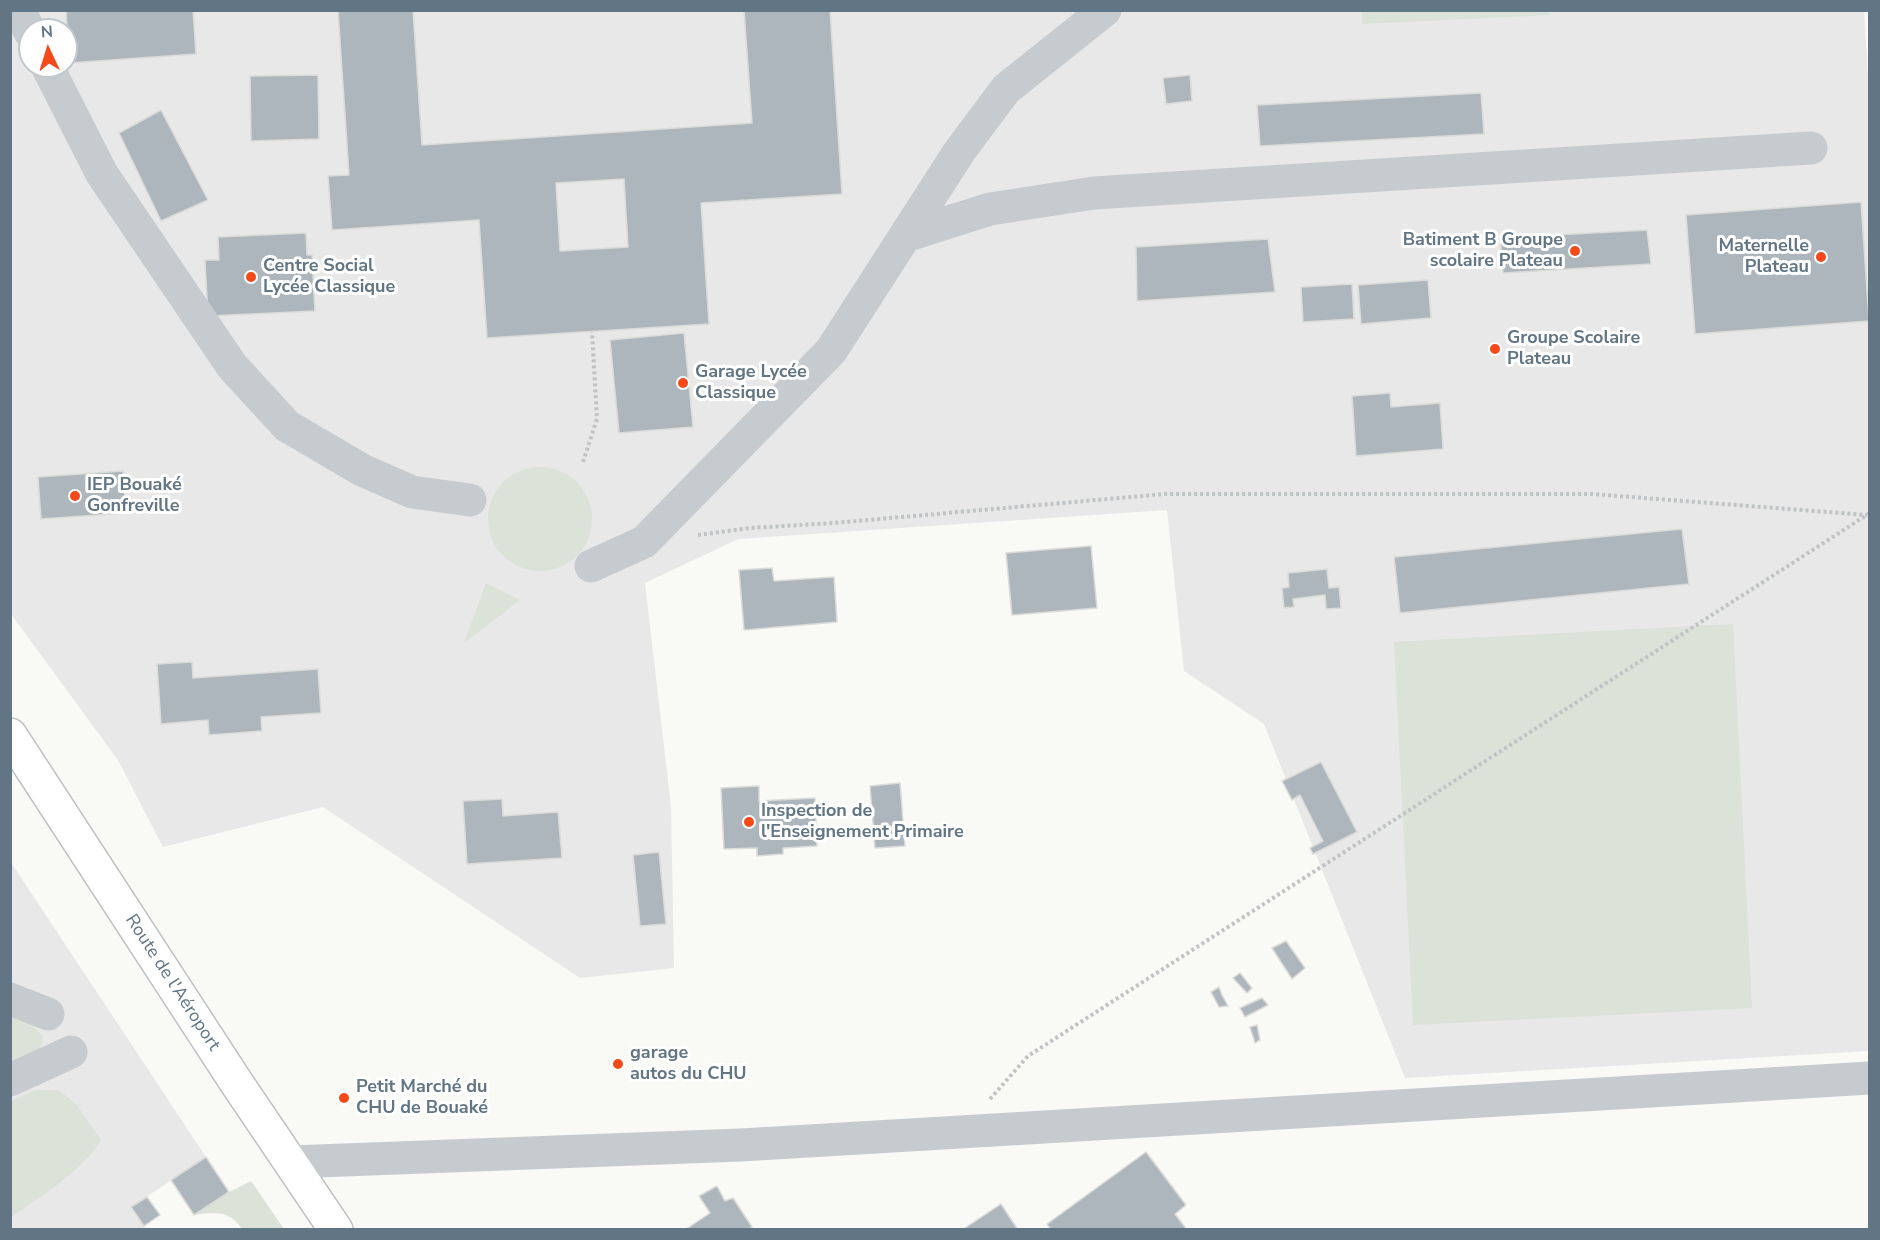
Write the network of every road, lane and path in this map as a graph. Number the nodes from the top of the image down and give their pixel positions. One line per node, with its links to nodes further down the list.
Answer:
1 (1105, 10): 4 (street)
2 (53, 78): 7 (street)
3 (1811, 148): 4 (street)
4 (905, 236): 10 (street)
5 (592, 332): 6 (path)
6 (583, 462)
7 (471, 500)
8 (1868, 514): 9 (path); 17 (path)
9 (691, 536)
10 (591, 566)
11 (10, 735): 18 (main road, Route de l'Aéroport)
12 (10, 999): 13 (street)
13 (48, 1014)
14 (71, 1052): 16 (street)
15 (1869, 1078): 17 (street)
16 (10, 1080)
17 (960, 1132): 18 (street)
18 (291, 1162): 19 (main road, Route de l'Aéroport)
19 (336, 1230)

